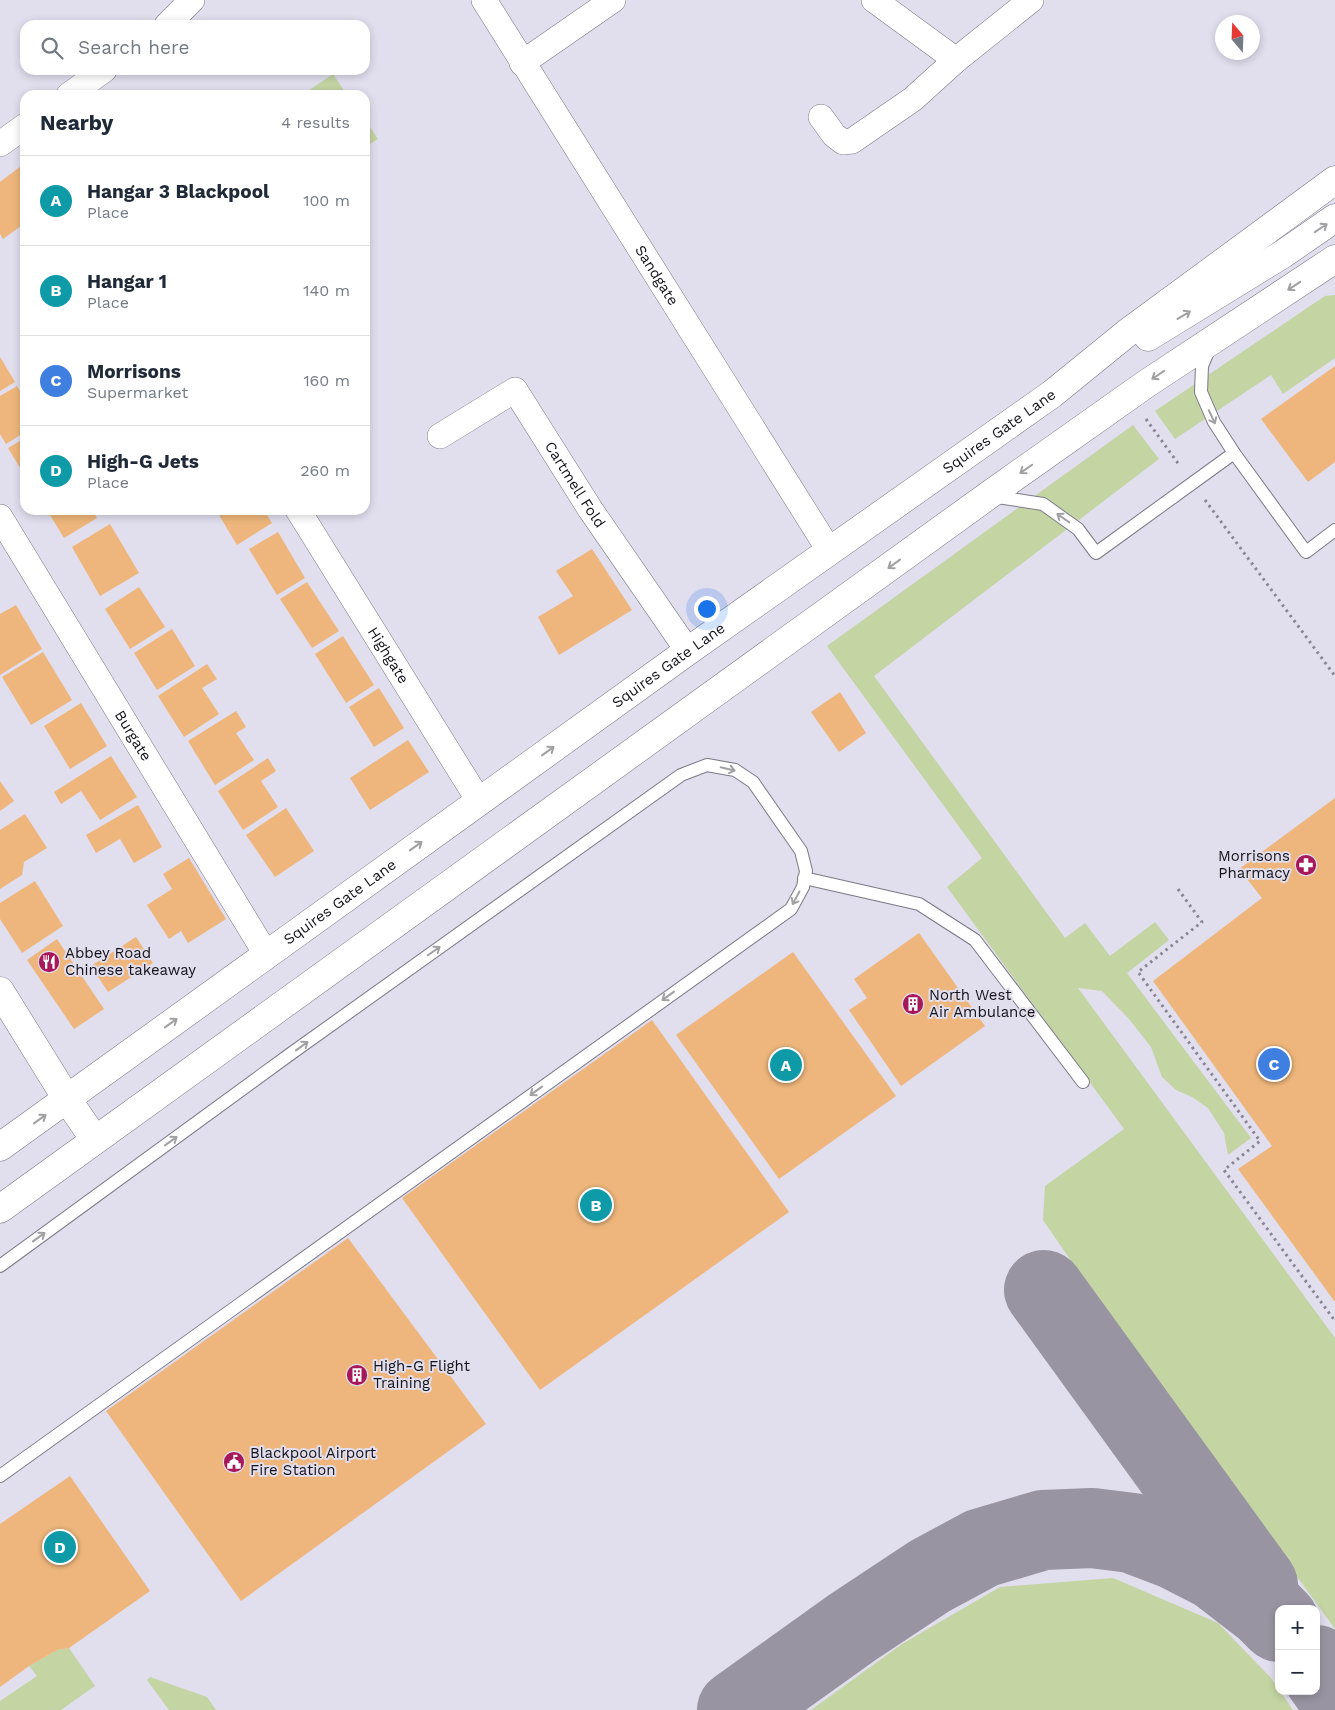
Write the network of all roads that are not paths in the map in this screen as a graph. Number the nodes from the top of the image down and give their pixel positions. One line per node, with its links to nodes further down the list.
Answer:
1 (192, 0): 6 (street)
2 (484, 0): 8 (street, Sandgate)
3 (613, 0): 8 (street)
4 (874, 0): 7 (street)
5 (1031, 0): 7 (street)
6 (172, 20)
7 (956, 60): 11 (street)
8 (522, 63): 25 (street, Sandgate)
9 (97, 75): 10 (street)
10 (76, 90)
11 (821, 117)
12 (20, 130): 13 (street)
13 (0, 144)
14 (1335, 180): 18 (main road, Squires Gate Lane)
15 (1335, 218): 18 (main road, one-way to 15)
16 (1335, 260): 17 (main road, one-way to 17)
17 (1214, 338): 20 (lane, one-way to 20); 21 (main road, one-way to 21)
18 (1052, 394): 25 (main road, Squires Gate Lane)
19 (440, 436): 26 (street, Cartmell Fold)
20 (1234, 453): 21 (lane, one-way to 21); 24 (lane)
21 (989, 495): 33 (main road, one-way to 33)
22 (301, 515): 27 (street, Highgate)
23 (0, 517): 29 (street, Burgate)
24 (1335, 530)
25 (829, 550): 26 (main road, Squires Gate Lane)
26 (688, 651): 27 (main road, Squires Gate Lane, one-way to 26)
27 (479, 801): 29 (main road, Squires Gate Lane, one-way to 27)
28 (804, 878): 31 (lane); 36 (lane, one-way to 28); 37 (lane, one-way to 37)
29 (266, 954): 32 (main road, Squires Gate Lane, one-way to 29)
30 (0, 991): 32 (main road)
31 (1083, 1082)
32 (67, 1099): 33 (main road); 34 (main road, Squires Gate Lane, one-way to 32)
33 (95, 1140): 35 (main road)
34 (0, 1147)
35 (0, 1208)
36 (0, 1266)
37 (0, 1476)

